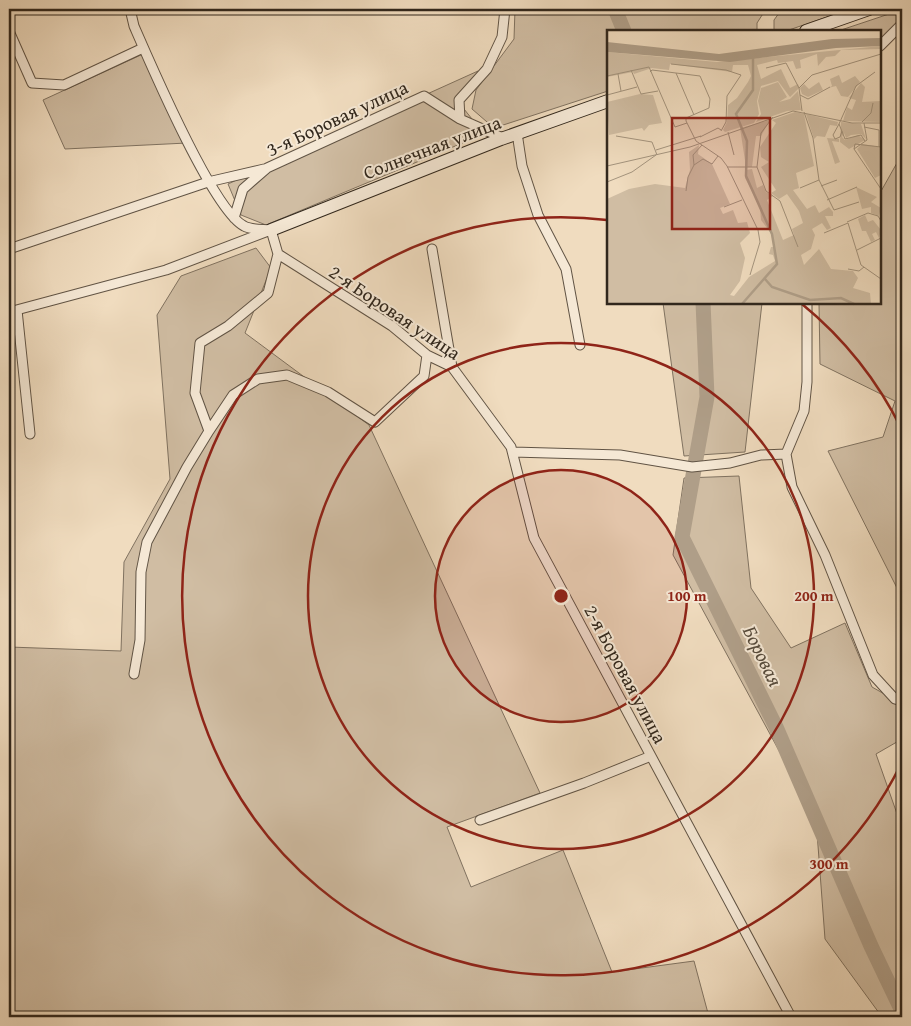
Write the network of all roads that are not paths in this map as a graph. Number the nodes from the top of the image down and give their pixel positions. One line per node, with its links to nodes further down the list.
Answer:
1 (130, 9): 8 (street)
2 (505, 9): 10 (street)
3 (869, 9): 5 (street)
4 (902, 24): 7 (street)
5 (809, 30)
6 (9, 32): 8 (street)
7 (881, 45)
8 (143, 48): 14 (street)
9 (607, 101): 11 (street, Солнечная улица)
10 (460, 119): 12 (street, 3-я Боровая улица); 13 (street, 3-я Боровая улица)
11 (517, 133): 12 (street, Солнечная улица); 22 (street)
12 (502, 138): 16 (street, Солнечная улица)
13 (267, 168): 14 (street); 15 (street, 3-я Боровая улица)
14 (208, 182): 15 (street); 17 (street)
15 (234, 218): 16 (street)
16 (271, 230): 19 (street); 21 (street)
17 (9, 249)
18 (432, 249): 24 (street)
19 (278, 254): 23 (street, 2-я Боровая улица); 25 (street)
20 (807, 304): 28 (street)
21 (13, 311): 26 (street)
22 (580, 345)
23 (427, 355): 24 (street, 2-я Боровая улица); 25 (street)
24 (452, 367): 27 (street, 2-я Боровая улица)
25 (210, 431): 29 (street)
26 (30, 434)
27 (513, 452): 28 (street); 31 (street, 2-я Боровая улица)
28 (786, 454): 30 (street)
29 (134, 674)
30 (902, 701)
31 (651, 756): 32 (street); 33 (street, 2-я Боровая улица)
32 (480, 820)
33 (791, 1017)

